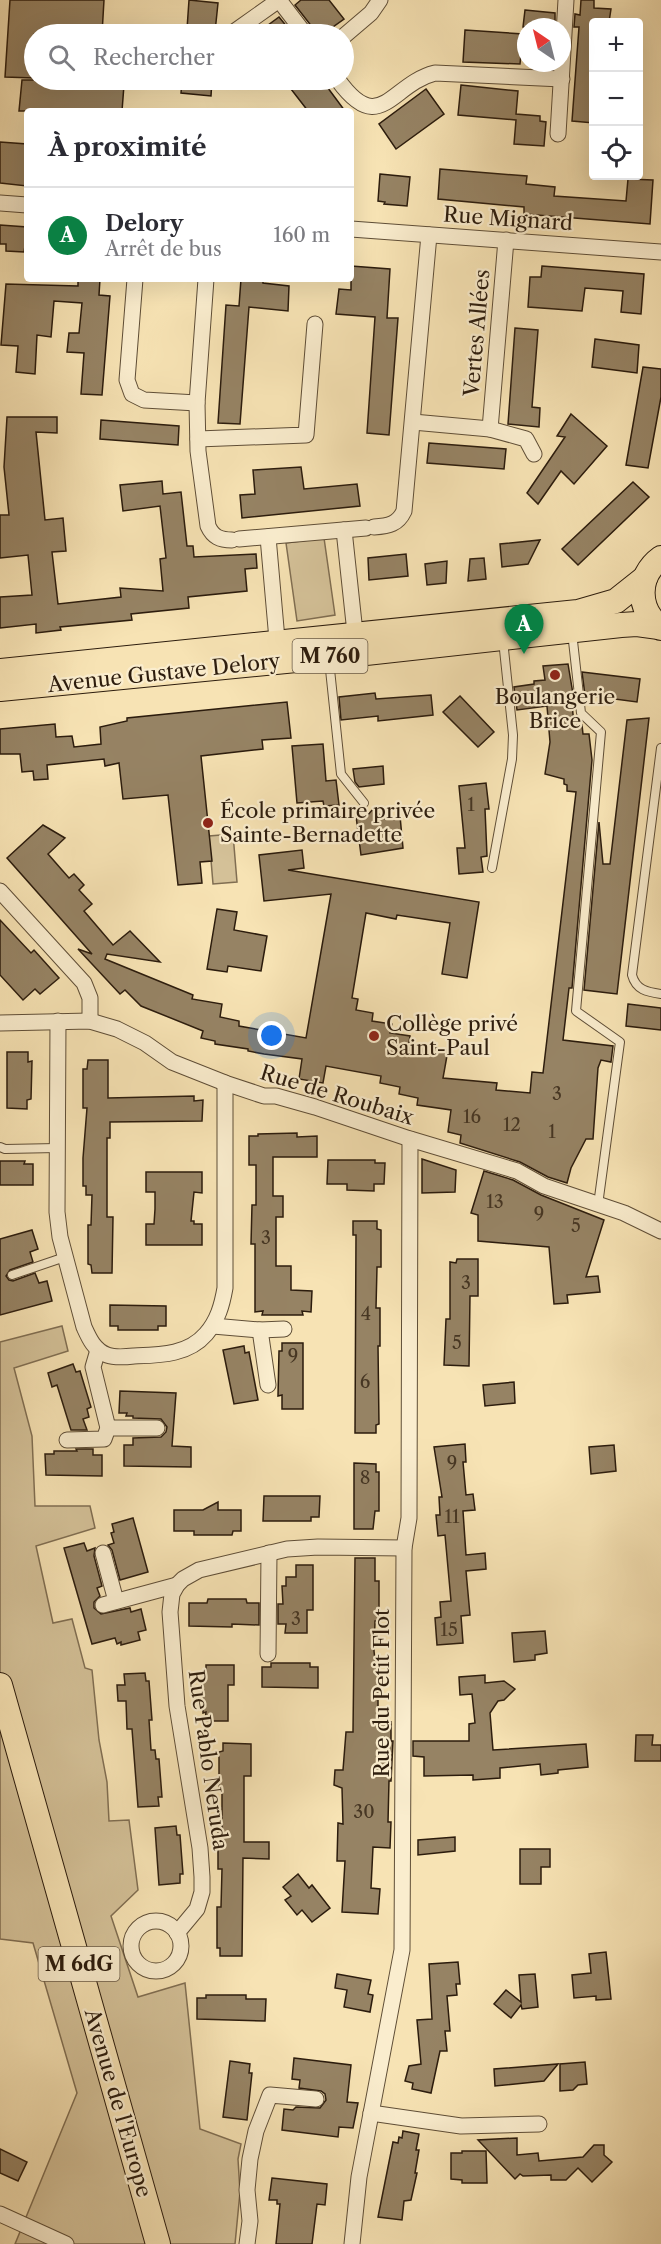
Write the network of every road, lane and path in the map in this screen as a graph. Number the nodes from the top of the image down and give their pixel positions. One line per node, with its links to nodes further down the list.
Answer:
1 (380, 0): 5 (street)
2 (566, 0): 6 (street)
3 (245, 24): 4 (street)
4 (297, 24)
5 (354, 27)
6 (561, 79): 7 (street); 8 (street)
7 (345, 90)
8 (558, 134)
9 (0, 203): 10 (street)
10 (24, 205)
11 (354, 229): 12 (street, Rue Mignard)
12 (429, 235): 13 (street, Rue Mignard); 19 (street)
13 (506, 240): 14 (street, Rue Mignard); 20 (street, Vertes Allées)
14 (661, 252)
15 (135, 282): 18 (street)
16 (206, 282): 18 (street)
17 (315, 324): 21 (street)
18 (197, 403): 21 (street)
19 (413, 422): 20 (street, Vertes Allées); 23 (street)
20 (489, 429): 22 (street, Vertes Allées)
21 (198, 439): 24 (street)
22 (534, 454)
23 (344, 530): 24 (street); 29 (street)
24 (267, 537): 31 (street)
25 (656, 563): 26 (main road); 27 (main road, Avenue Gustave Delory / M 760)
26 (660, 628): 28 (main road, Avenue Gustave Delory / M 760)
27 (502, 629): 28 (main road, Avenue Gustave Delory / M 760); 29 (main road, Avenue Gustave Delory / M 760); 36 (lane)
28 (572, 631): 46 (lane)
29 (356, 644): 30 (main road, Avenue Gustave Delory / M 760)
30 (328, 647): 31 (main road, Avenue Gustave Delory / M 760); 35 (lane)
31 (278, 652): 32 (main road, Avenue Gustave Delory / M 760); 33 (main road, Avenue Gustave Delory / M 760)
32 (0, 670)
33 (0, 689)
34 (661, 748): 38 (lane)
35 (364, 803)
36 (492, 868)
37 (0, 891): 40 (street)
38 (661, 994)
39 (58, 1021): 40 (street, Rue de Roubaix); 41 (street, Rue de Roubaix); 45 (street)
40 (90, 1021): 42 (street, Rue de Roubaix)
41 (0, 1023)
42 (225, 1083): 43 (street, Rue de Roubaix); 50 (street)
43 (410, 1139): 46 (street, Rue de Roubaix); 58 (street, Rue du Petit Flot)
44 (0, 1147): 45 (lane)
45 (57, 1148): 48 (street)
46 (598, 1204): 47 (street, Rue de Roubaix)
47 (661, 1231)
48 (65, 1257): 49 (lane); 53 (street)
49 (12, 1275)
50 (213, 1326): 52 (street); 53 (street)
51 (284, 1329): 52 (street)
52 (260, 1330): 54 (street)
53 (98, 1350): 55 (street)
54 (268, 1385)
55 (108, 1428): 56 (street); 57 (street)
56 (157, 1428)
57 (67, 1440)
58 (404, 1548): 60 (street); 66 (street, Rue du Petit Flot)
59 (103, 1553): 61 (street)
60 (270, 1553): 61 (street); 62 (street)
61 (177, 1585): 64 (street, Rue Pablo Neruda)
62 (268, 1654)
63 (0, 1685): 70 (main road, Avenue de l'Europe / M 6dG)
64 (177, 1933)
65 (316, 2099): 71 (street)
66 (371, 2113): 67 (street); 72 (street, Rue du Petit Flot)
67 (539, 2124)
68 (0, 2214): 69 (street)
69 (66, 2244)
70 (158, 2244)
71 (247, 2244)
72 (352, 2244)

